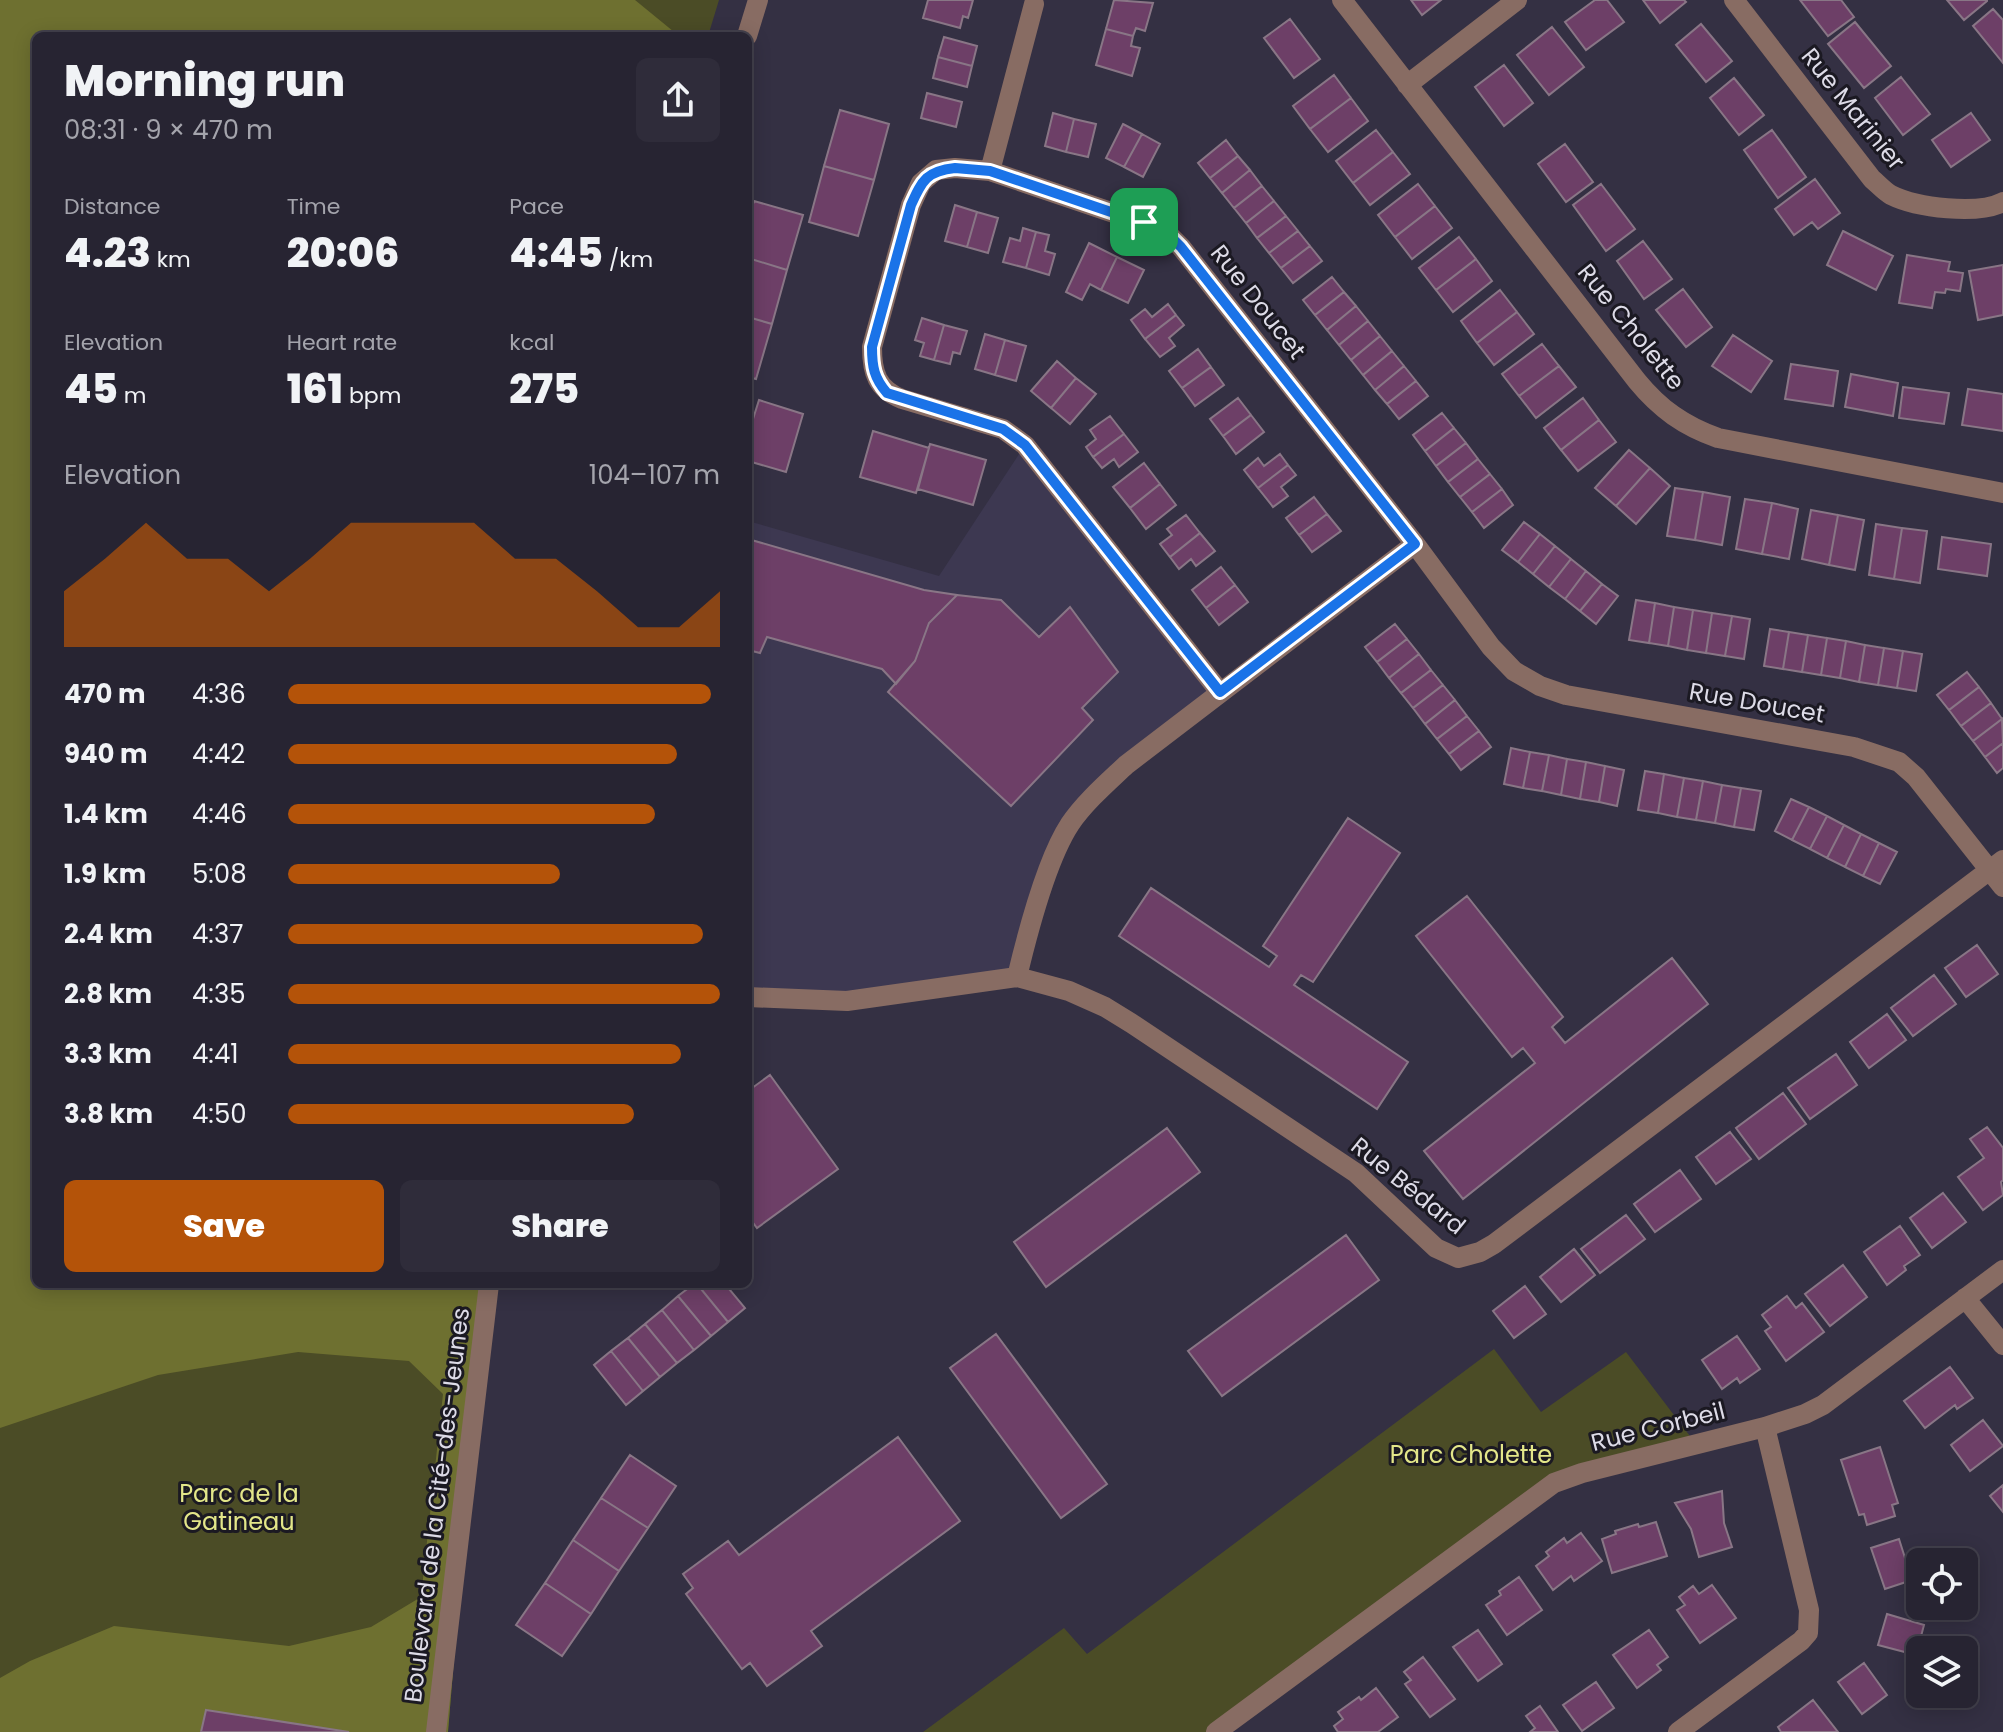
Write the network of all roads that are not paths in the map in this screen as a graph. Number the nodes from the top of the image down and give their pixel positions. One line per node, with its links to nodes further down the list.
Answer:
1 (758, 0): 6 (street)
2 (1342, 0): 7 (street, Rue Cholette)
3 (1517, 0): 7 (street)
4 (1734, 0): 9 (street, Rue Marinier)
5 (1034, 4): 8 (street)
6 (748, 32)
7 (1407, 85): 10 (street, Rue Cholette)
8 (990, 171): 11 (street, Rue Doucet); 12 (street, Rue Doucet)
9 (2003, 202)
10 (2003, 493)
11 (1415, 544): 12 (street); 13 (street, Rue Doucet)
12 (1220, 692): 15 (street)
13 (1996, 865): 14 (street, Rue Doucet); 15 (street, Rue Bédard)
14 (2003, 887)
15 (1017, 977): 16 (street, Rue Bédard)
16 (752, 997)
17 (2003, 1270): 19 (street, Rue Corbeil)
18 (489, 1288): 22 (street, Boulevard de la Cité-des-Jeunes)
19 (1965, 1298): 20 (street); 21 (street, Rue Corbeil)
20 (2003, 1345)
21 (1765, 1427): 23 (street, Rue Corbeil); 24 (street)
22 (436, 1732)
23 (1216, 1732)
24 (1678, 1732)

